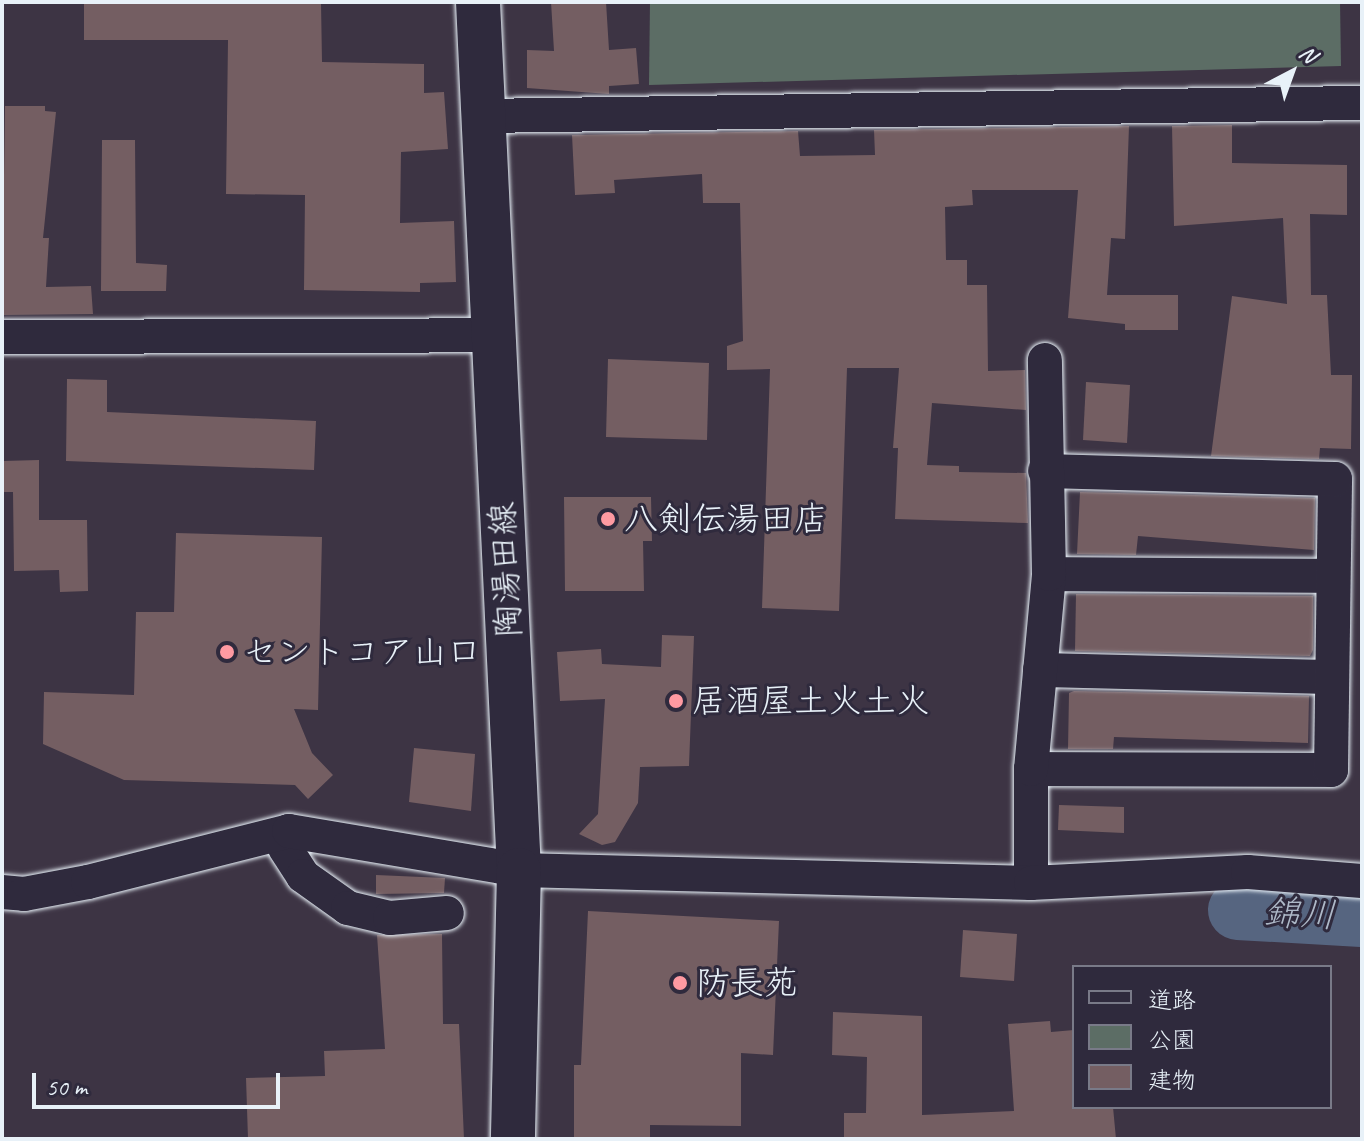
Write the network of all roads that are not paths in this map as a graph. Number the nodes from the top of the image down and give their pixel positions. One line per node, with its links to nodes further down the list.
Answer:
1 (478, 2): 3 (main road, 陶湯田線)
2 (1362, 103): 3 (street)
3 (481, 116): 4 (main road, 陶湯田線)
4 (494, 335): 5 (street); 14 (main road, 陶湯田線)
5 (2, 337)
6 (1045, 360): 7 (street)
7 (1045, 471): 8 (street); 9 (street)
8 (1049, 574): 9 (street); 10 (street)
9 (1333, 576): 11 (street)
10 (1040, 670): 11 (street); 12 (street)
11 (1331, 677): 12 (street)
12 (1031, 769): 16 (street)
13 (289, 831): 14 (street); 17 (street); 18 (street)
14 (519, 870): 16 (street); 19 (main road, 陶湯田線)
15 (1362, 881): 16 (street)
16 (1031, 883)
17 (2, 892)
18 (447, 913)
19 (513, 1139)

